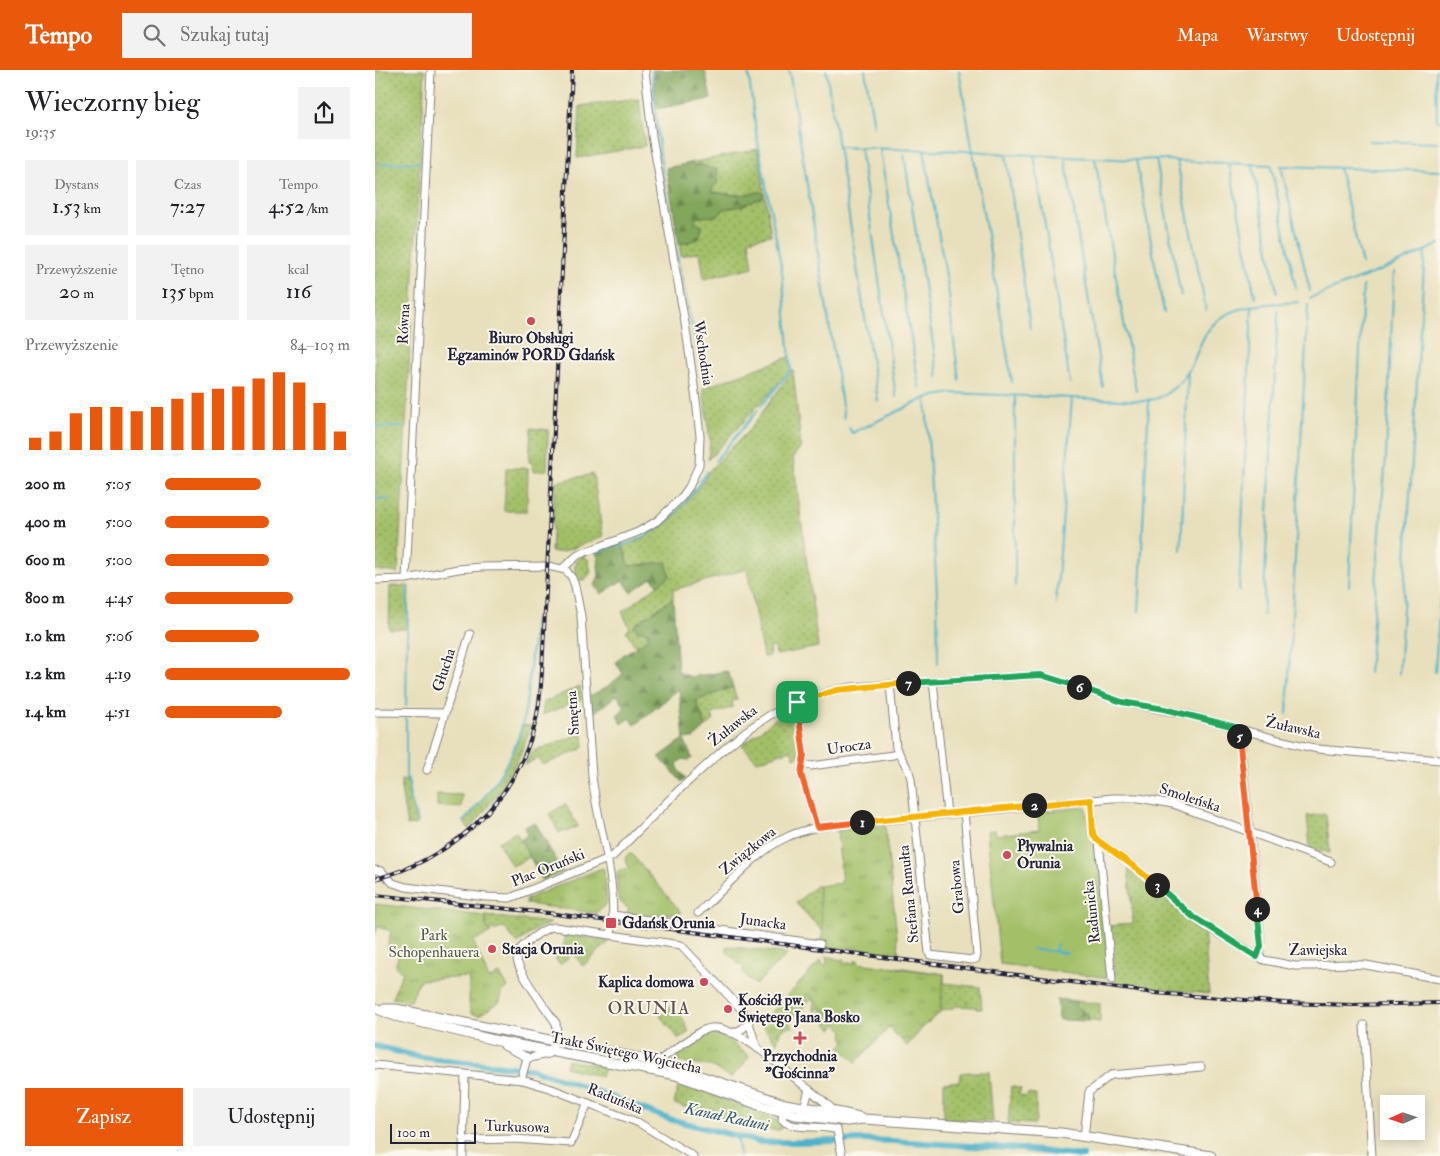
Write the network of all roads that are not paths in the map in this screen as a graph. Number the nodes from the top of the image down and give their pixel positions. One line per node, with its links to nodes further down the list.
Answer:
1 (431, 70): 4 (street, Równa)
2 (645, 70): 3 (street, Wschodnia)
3 (563, 568): 4 (street); 24 (street, Smętna)
4 (406, 579): 5 (street)
5 (375, 580)
6 (470, 634): 11 (street, Głucha)
7 (933, 681): 8 (street, Żuławska); 12 (street, Żuławska); 19 (street)
8 (890, 684): 9 (street, Żuławska); 13 (street, Stefana Ramułta)
9 (797, 702): 15 (street); 24 (street, Żuławska)
10 (375, 712): 11 (street, Głucha)
11 (445, 713): 16 (street, Głucha)
12 (1239, 728): 14 (street, Żuławska); 22 (street)
13 (899, 753): 15 (street, Urocza); 20 (street, Stefana Ramułta)
14 (1440, 760)
15 (803, 764): 21 (street)
16 (427, 770)
17 (1091, 800): 18 (street, Smoleńska); 22 (street, Smoleńska); 23 (street)
18 (964, 812): 19 (street, Smoleńska); 31 (street, Grabowa)
19 (947, 814): 20 (street, Smoleńska)
20 (914, 817): 21 (street, Związkowa); 31 (street, Stefana Ramułta)
21 (817, 827): 27 (street, Związkowa)
22 (1249, 833): 25 (street, Smoleńska); 32 (street)
23 (1099, 841): 32 (street, Zawiejska); 34 (street, Radunicka)
24 (608, 859): 26 (street, Plac Oruński); 28 (street, Plac Oruński)
25 (1331, 862)
26 (375, 870)
27 (698, 913)
28 (613, 915): 29 (street, Plac Oruński); 30 (street, Junacka)
29 (611, 934): 36 (street); 39 (street)
30 (820, 944)
31 (929, 955)
32 (1257, 957): 33 (street, Zawiejska)
33 (1440, 979)
34 (1112, 980)
35 (378, 1009): 39 (main road, Trakt Świętego Wojciecha); 40 (main road, Trakt Świętego Wojciecha)
36 (749, 1023): 38 (street); 41 (street)
37 (1363, 1025): 66 (street)
38 (732, 1033): 41 (street); 44 (street)
39 (557, 1041): 42 (street); 43 (street); 46 (main road, Trakt Świętego Wojciecha)
40 (503, 1042): 42 (main road, Trakt Świętego Wojciecha); 45 (street)
41 (757, 1048): 53 (street)
42 (550, 1051): 43 (main road, Trakt Świętego Wojciecha); 45 (street)
43 (565, 1054): 50 (main road, Trakt Świętego Wojciecha)
44 (669, 1054): 46 (street); 48 (street)
45 (526, 1060): 52 (street)
46 (658, 1062): 48 (main road, Trakt Świętego Wojciecha); 50 (street)
47 (375, 1065): 51 (street, Raduńska)
48 (674, 1066): 55 (main road, Trakt Świętego Wojciecha)
49 (1201, 1067): 60 (street)
50 (647, 1069): 55 (main road, Trakt Świętego Wojciecha)
51 (465, 1074): 52 (street, Raduńska); 61 (street)
52 (522, 1076): 54 (street, Raduńska)
53 (809, 1090): 56 (street); 57 (street); 58 (street)
54 (588, 1103): 61 (street, Turkusowa); 63 (street, Raduńska)
55 (783, 1108): 56 (main road, Trakt Świętego Wojciecha); 58 (main road, Trakt Świętego Wojciecha); 64 (street)
56 (804, 1108): 58 (main road, Trakt Świętego Wojciecha)
57 (835, 1112): 58 (main road, Trakt Świętego Wojciecha); 59 (main road, Trakt Świętego Wojciecha)
58 (826, 1115): 59 (main road, Trakt Świętego Wojciecha)
59 (864, 1119): 60 (main road, Trakt Świętego Wojciecha)
60 (1084, 1137): 65 (main road, Trakt Świętego Wojciecha)
61 (463, 1140): 62 (street)
62 (463, 1156)
63 (693, 1156)
64 (842, 1156)
65 (1211, 1156)
66 (1373, 1156)

